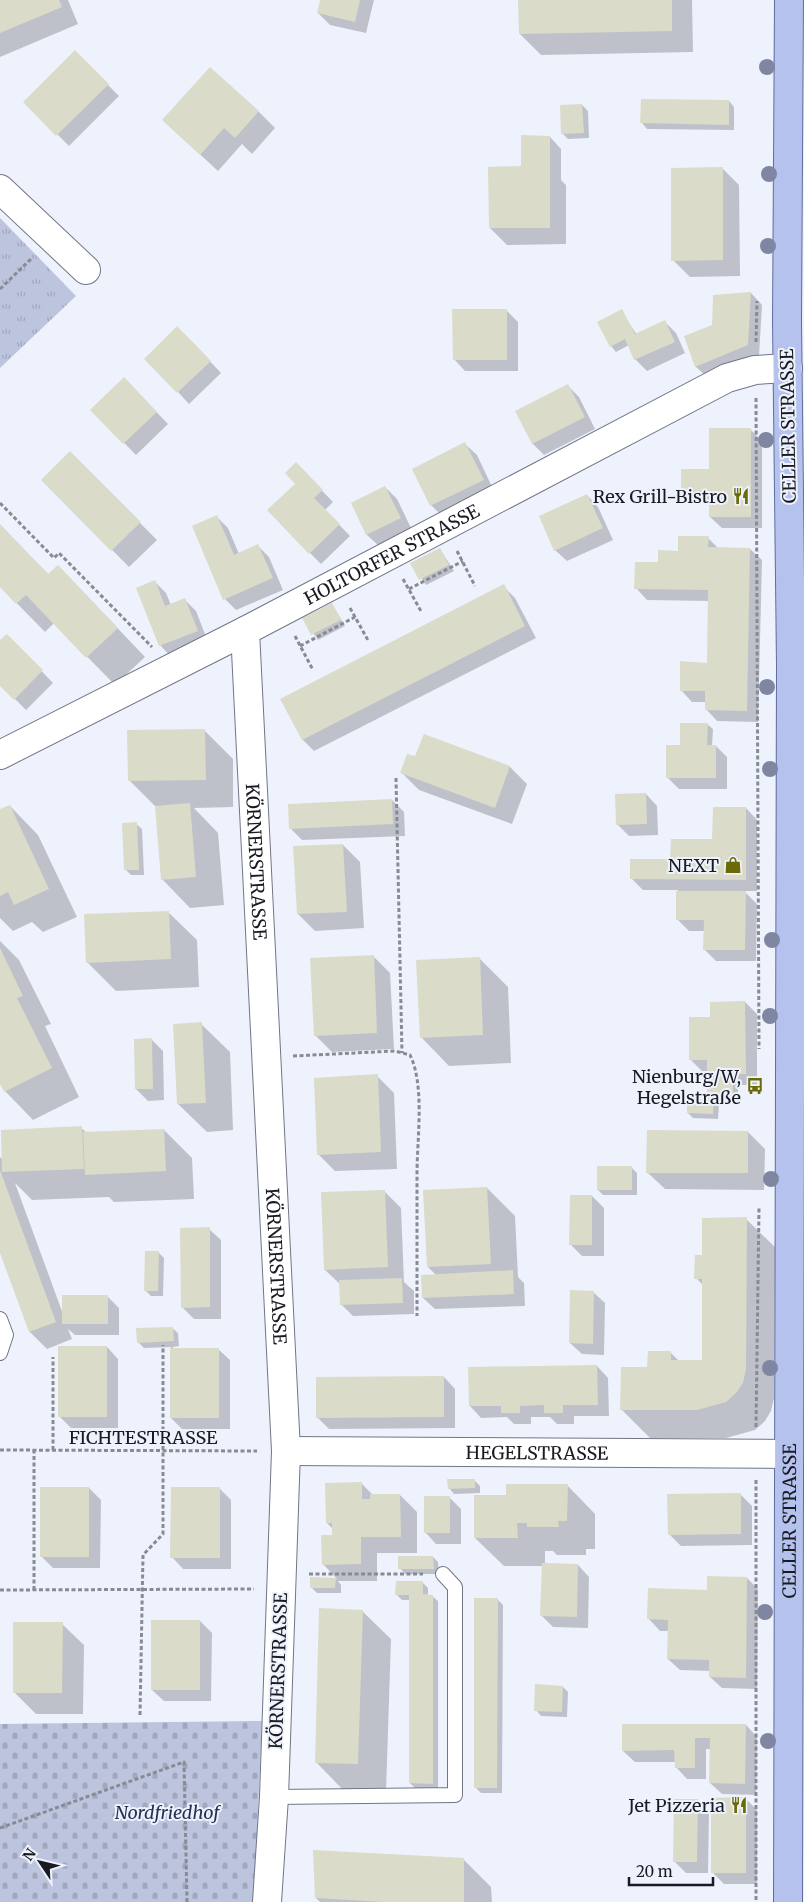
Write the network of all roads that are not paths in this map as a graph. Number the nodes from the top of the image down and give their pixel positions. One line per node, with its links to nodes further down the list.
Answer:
1 (789, 0): 2 (main road, CELLER STRASSE)
2 (796, 46): 5 (main road, CELLER STRASSE)
3 (0, 189): 4 (street)
4 (86, 270)
5 (788, 368): 6 (street, HOLTORFER STRASSE); 7 (main road, CELLER STRASSE)
6 (245, 631): 8 (street, HOLTORFER STRASSE); 11 (street, KÖRNERSTRASSE)
7 (798, 667): 12 (main road, CELLER STRASSE)
8 (0, 755)
9 (0, 1319): 10 (lane)
10 (0, 1353)
11 (286, 1451): 12 (street, HEGELSTRASSE); 15 (street, KÖRNERSTRASSE)
12 (789, 1454): 13 (main road, CELLER STRASSE)
13 (796, 1558): 17 (main road, CELLER STRASSE)
14 (442, 1574): 15 (lane)
15 (274, 1798): 16 (street, KÖRNERSTRASSE)
16 (267, 1902)
17 (788, 1902)

